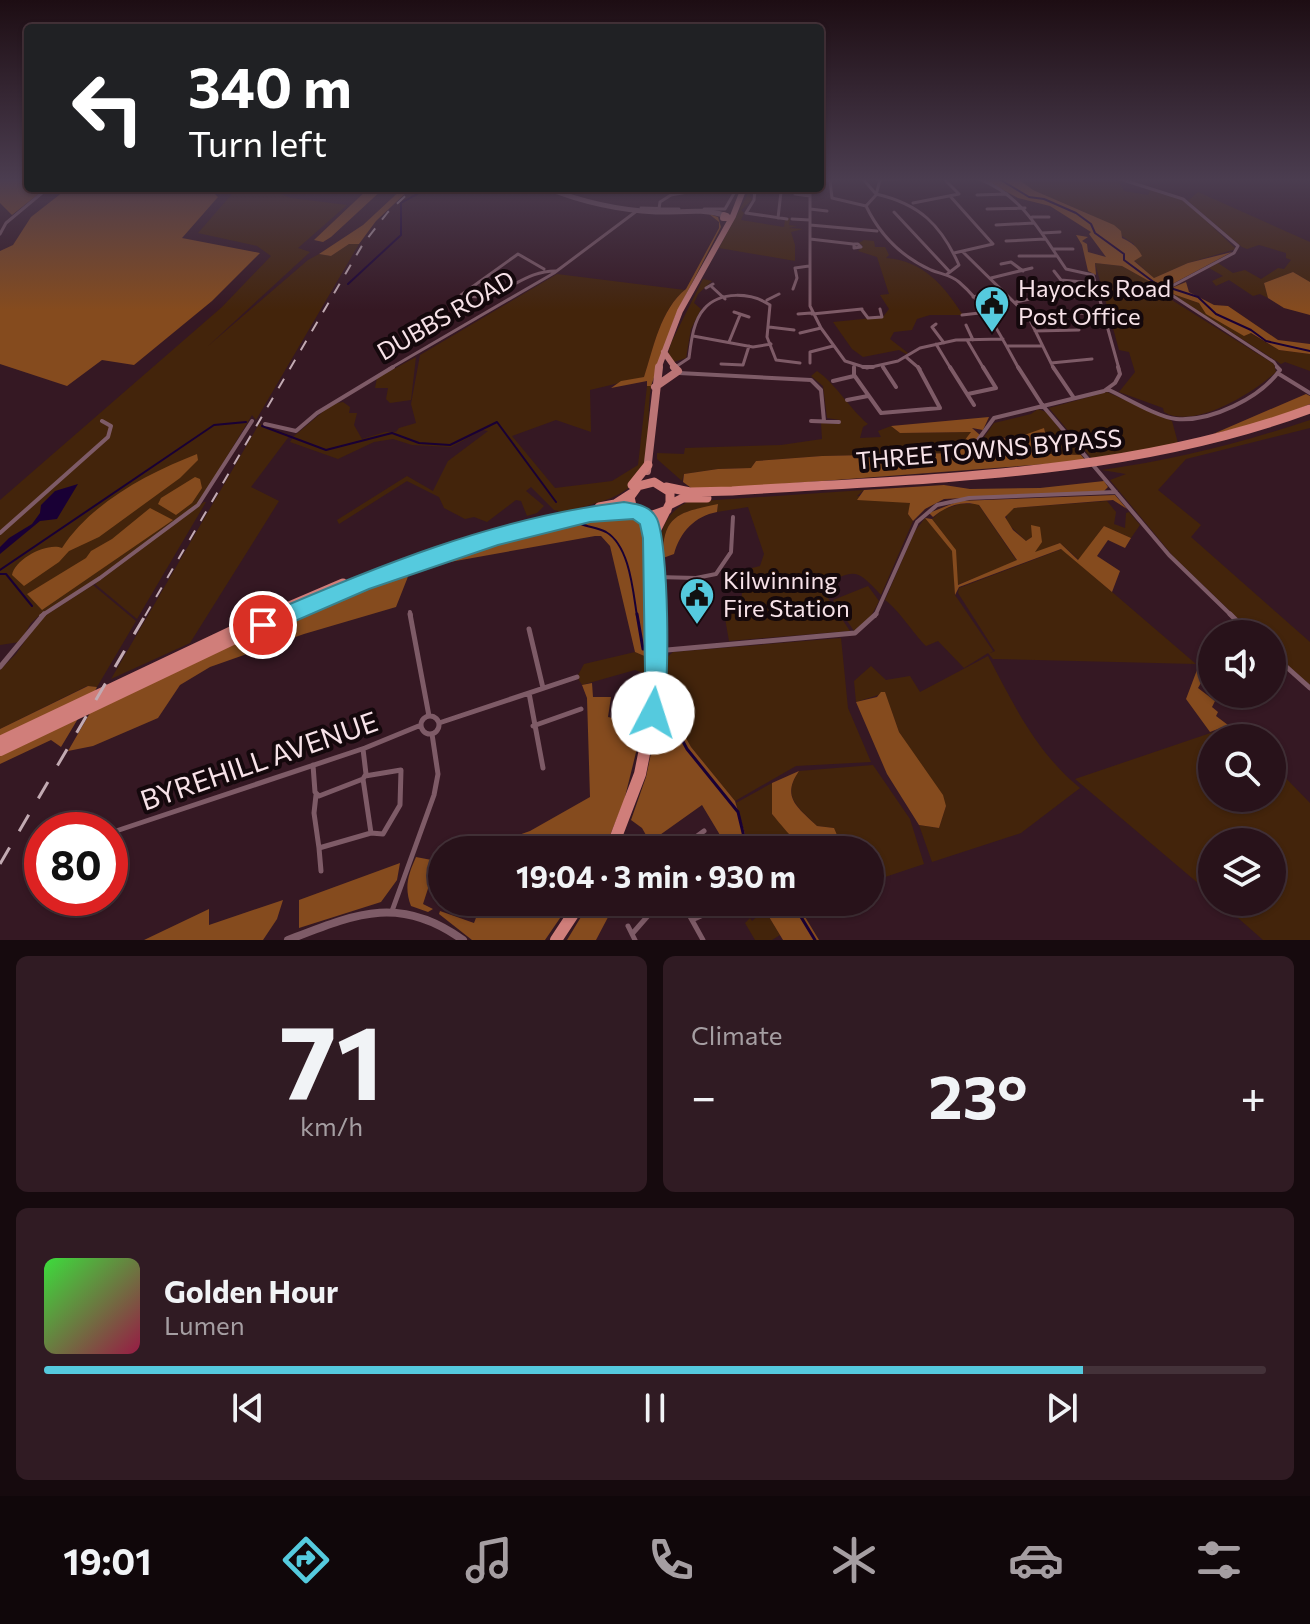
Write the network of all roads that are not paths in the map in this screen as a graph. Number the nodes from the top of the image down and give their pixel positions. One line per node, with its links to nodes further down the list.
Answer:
1 (621, 223): 32 (street, DUBBS ROAD)
2 (726, 223): 13 (main road)
3 (726, 223): 13 (main road)
4 (810, 223): 14 (street); 18 (street)
5 (848, 223): 14 (street)
6 (873, 223): 15 (street)
7 (903, 223): 35 (street)
8 (936, 223): 25 (street)
9 (974, 223): 24 (street)
10 (1035, 223): 12 (street); 17 (street)
11 (1211, 223): 90 (street)
12 (996, 225)
13 (725, 229): 80 (main road)
14 (847, 230): 15 (street)
15 (877, 231): 35 (street)
16 (1060, 232): 17 (street)
17 (1041, 233): 19 (street)
18 (810, 239): 21 (street); 29 (street)
19 (1045, 239): 20 (street); 22 (street)
20 (1006, 241)
21 (853, 244)
22 (1053, 249): 23 (street); 27 (street)
23 (1073, 249)
24 (963, 252): 25 (street); 36 (street)
25 (954, 253): 35 (street)
26 (1019, 256): 27 (street)
27 (1057, 256): 37 (street)
28 (1001, 264): 33 (street)
29 (810, 266): 39 (street); 54 (street)
30 (1032, 268): 33 (street)
31 (544, 269): 31 (street); 32 (street)
32 (557, 271): 110 (street, DUBBS ROAD)
33 (1024, 271): 36 (street)
34 (1054, 271): 37 (street)
35 (948, 274): 46 (street)
36 (990, 278): 41 (street)
37 (1095, 283): 48 (street)
38 (706, 288): 47 (street)
39 (793, 289)
40 (1025, 289): 44 (street)
41 (1002, 290): 46 (street); 50 (street)
42 (781, 293): 49 (street)
43 (1057, 293): 44 (street)
44 (1047, 295): 50 (street)
45 (1063, 296): 48 (street)
46 (973, 297): 53 (street)
47 (725, 299): 49 (street); 69 (street)
48 (1100, 299): 57 (street)
49 (766, 301): 63 (street)
50 (1014, 303): 67 (street)
51 (880, 309): 54 (street)
52 (734, 312): 58 (street)
53 (988, 312): 59 (street); 70 (street)
54 (812, 313): 56 (street); 64 (street)
55 (1077, 313): 57 (street)
56 (798, 314)
57 (1104, 314): 95 (street)
58 (740, 315): 60 (street); 72 (street)
59 (962, 315)
60 (749, 317)
61 (936, 324): 73 (street)
62 (966, 325): 71 (street)
63 (769, 327): 65 (street); 74 (street)
64 (821, 328): 68 (street); 77 (street)
65 (794, 330)
66 (1079, 330): 67 (street)
67 (1035, 331): 79 (street)
68 (800, 333)
69 (693, 336): 72 (street); 89 (street)
70 (1003, 339): 71 (street); 78 (street)
71 (970, 340): 73 (street); 97 (street)
72 (729, 342): 76 (street)
73 (944, 343): 75 (street)
74 (771, 344): 76 (street); 83 (street)
75 (936, 344): 81 (street); 97 (street)
76 (749, 346): 86 (street)
77 (833, 346): 84 (street); 88 (street)
78 (1007, 346): 79 (street); 102 (street)
79 (1042, 346): 85 (street)
80 (663, 351): 89 (main road); 93 (main road)
81 (906, 357): 87 (street); 98 (street)
82 (1092, 359): 85 (street)
83 (800, 363)
84 (810, 363)
85 (1051, 363): 99 (street)
86 (721, 364)
87 (882, 365): 88 (street); 94 (street)
88 (854, 366): 91 (street)
89 (671, 370): 93 (main road); 108 (street)
90 (1279, 374): 95 (street); 96 (street)
91 (854, 375): 92 (street); 98 (street)
92 (833, 381)
93 (655, 387): 112 (main road)
94 (896, 387)
95 (1107, 389): 99 (street)
96 (1310, 393)
97 (968, 394): 101 (street)
98 (868, 396): 100 (street)
99 (1074, 398): 102 (street)
100 (847, 400)
101 (974, 405)
102 (1043, 406): 111 (street); 115 (street)
103 (1310, 409): 113 (highway, THREE TOWNS BYPASS)
104 (1310, 415): 117 (highway, THREE TOWNS BYPASS)
105 (102, 421): 120 (street)
106 (252, 421): 127 (street)
107 (811, 421): 108 (street)
108 (824, 421): 109 (street)
109 (839, 422)
110 (265, 424)
111 (970, 451)
112 (649, 460): 113 (main road); 114 (main road); 116 (highway)
113 (662, 485): 114 (highway); 117 (highway)
114 (634, 490): 116 (highway); 118 (highway)
115 (1116, 492): 124 (street); 126 (street)
116 (599, 507): 133 (highway)
117 (669, 507): 118 (highway); 121 (highway)
118 (641, 513): 121 (highway); 133 (highway)
119 (733, 517): 122 (street)
120 (0, 533)
121 (653, 538): 122 (highway)
122 (653, 577): 126 (highway)
123 (410, 612): 136 (street)
124 (1236, 620)
125 (529, 629): 130 (street)
126 (656, 651): 151 (highway)
127 (0, 667)
128 (1286, 667): 131 (street)
129 (577, 677): 130 (street)
130 (543, 688): 132 (street)
131 (1310, 688)
132 (529, 693): 137 (street); 139 (street)
133 (108, 695): 135 (highway)
134 (581, 709): 139 (street)
135 (74, 711): 141 (highway); 143 (highway)
136 (429, 716): 137 (street); 138 (street)
137 (439, 723): 140 (street)
138 (421, 725): 140 (street); 142 (street, BYREHILL AVENUE)
139 (533, 726): 145 (street)
140 (432, 734): 155 (street)
141 (0, 742)
142 (363, 749): 144 (street, BYREHILL AVENUE); 146 (street)
143 (0, 750)
144 (313, 765): 147 (street); 148 (street, BYREHILL AVENUE)
145 (543, 768)
146 (364, 778): 147 (street); 150 (street); 150 (street)
147 (316, 795): 153 (street)
148 (128, 827)
149 (704, 831): 152 (street)
150 (371, 833): 153 (street)
151 (617, 836)
152 (699, 836)
153 (319, 848): 154 (street)
154 (321, 871)
155 (392, 911): 162 (street); 163 (street)
156 (572, 916): 164 (highway)
157 (650, 916): 161 (street)
158 (690, 916): 160 (street)
159 (701, 916): 160 (street)
160 (692, 920): 165 (street)
161 (632, 933)
162 (288, 940)
163 (463, 940)
164 (556, 940)
165 (703, 940)

